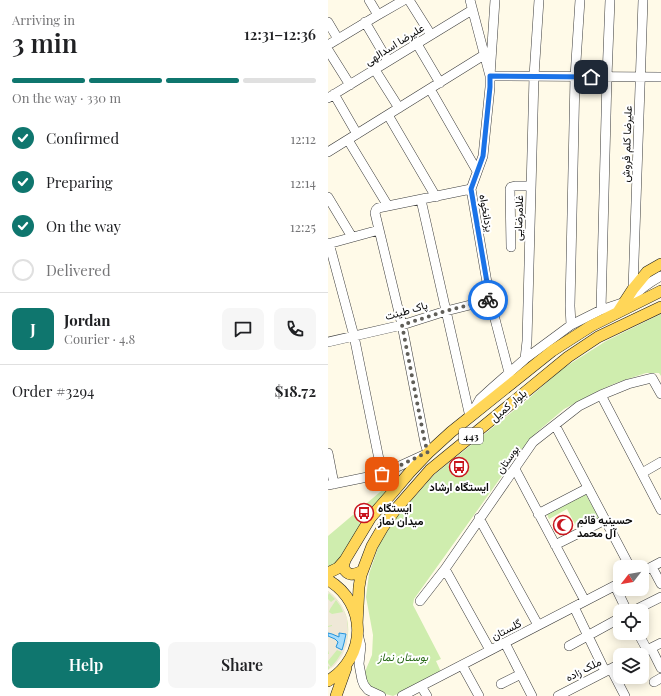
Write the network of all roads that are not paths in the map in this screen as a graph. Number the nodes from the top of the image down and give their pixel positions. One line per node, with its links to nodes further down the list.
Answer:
1 (369, 0): 11 (street)
2 (404, 0): 11 (street)
3 (410, 0): 14 (street)
4 (470, 0): 10 (street, یزدانخواه)
5 (495, 0): 22 (street)
6 (539, 0): 23 (street, غلامرضایی)
7 (580, 0): 24 (street)
8 (610, 0): 25 (street)
9 (643, 0): 26 (street, علیرضا کلم فروش)
10 (472, 10): 14 (street, علیرضا اسدالهی); 19 (street, یزدانخواه)
11 (378, 15): 13 (street)
12 (328, 22): 15 (street)
13 (365, 22): 15 (street); 20 (street)
14 (431, 35): 16 (street, علیرضا اسدالهی)
15 (338, 39): 17 (street)
16 (416, 44): 20 (street, علیرضا اسدالهی); 28 (street)
17 (328, 45)
18 (328, 50): 29 (street)
19 (484, 55): 22 (street, یزدانخواه); 28 (street)
20 (388, 61): 21 (street, علیرضا اسدالهی)
21 (375, 70): 29 (street, علیرضا اسدالهی); 32 (street)
22 (490, 76): 23 (street); 37 (street, یزدانخواه)
23 (534, 76): 24 (street); 38 (street, غلامرضایی)
24 (575, 77): 25 (street); 59 (street)
25 (607, 77): 26 (street); 55 (street)
26 (640, 77): 27 (street); 50 (street, علیرضا کلم فروش)
27 (661, 77)
28 (440, 82): 30 (street)
29 (350, 85): 31 (street, علیرضا اسدالهی)
30 (430, 89): 32 (street); 37 (street)
31 (331, 96): 34 (street)
32 (399, 108): 33 (street)
33 (388, 115): 34 (street); 41 (street)
34 (357, 134): 35 (street)
35 (348, 140): 36 (street); 43 (street)
36 (328, 152)
37 (478, 171): 39 (street, یزدانخواه)
38 (531, 186): 47 (street); 62 (street, غلامرضایی)
39 (471, 189): 41 (street); 52 (street, یزدانخواه)
40 (328, 197): 45 (street)
41 (436, 197): 42 (street)
42 (421, 200): 43 (street); 56 (street)
43 (388, 206): 44 (street)
44 (379, 230): 45 (street); 58 (street)
45 (352, 237): 46 (street)
46 (328, 244): 60 (street)
47 (510, 247)
48 (661, 264): 50 (main road)
49 (661, 276): 57 (street)
50 (633, 289): 53 (main road)
51 (661, 291): 57 (main road, بلوار کمیل / 443)
52 (490, 300): 56 (street, پاک طینت); 63 (street, یزدانخواه)
53 (625, 302): 55 (street); 57 (main road)
54 (661, 307): 88 (main road, بلوار کمیل / 443)
55 (601, 310): 59 (street)
56 (446, 311): 58 (street, پاک طینت); 66 (street)
57 (618, 312): 63 (main road, بلوار کمیل / 443)
58 (402, 325): 60 (street, پاک طینت); 68 (street)
59 (571, 325): 62 (street)
60 (354, 336): 61 (street, پاک طینت); 73 (street)
61 (328, 342)
62 (525, 359): 63 (street)
63 (511, 378): 66 (main road, بلوار کمیل / 443)
64 (661, 394): 65 (street, بوستان)
65 (601, 395): 67 (street, بوستان); 72 (street)
66 (470, 417): 68 (main road, بلوار کمیل / 443)
67 (555, 424): 71 (street, بوستان); 75 (street)
68 (428, 452): 73 (street); 76 (main road, بلوار کمیل / 443)
69 (328, 453): 74 (street)
70 (661, 462): 72 (street)
71 (515, 469): 78 (street); 79 (street, بوستان)
72 (642, 473): 77 (street)
73 (382, 474): 74 (street); 76 (street)
74 (331, 485)
75 (588, 488): 78 (street); 80 (street)
76 (393, 492): 82 (main road, بلوار کمیل / 443)
77 (661, 510)
78 (538, 514): 81 (street)
79 (479, 518): 87 (street, بوستان); 99 (street)
80 (605, 520): 81 (street); 83 (street)
81 (555, 546): 95 (street)
82 (345, 560): 88 (main road); 89 (main road, بلوار کمیل / 443)
83 (626, 560)
84 (661, 562): 85 (street)
85 (652, 567): 86 (street); 91 (street)
86 (649, 568)
87 (445, 569): 94 (street, بوستان); 107 (street)
88 (362, 571): 100 (main road, بلوار کمیل / 443)
89 (328, 573)
90 (328, 580): 100 (main road)
91 (661, 584)
92 (613, 586): 95 (street, گلستان)
93 (661, 597): 96 (street)
94 (420, 601)
95 (585, 601): 97 (street, گلستان)
96 (647, 604)
97 (574, 607): 99 (street, گلستان); 101 (street)
98 (613, 622): 101 (street)
99 (538, 626): 103 (street, گلستان)
100 (358, 629): 109 (main road, بلوار کمیل); 121 (street)
101 (588, 636): 105 (street); 112 (street)
102 (643, 640): 106 (street)
103 (505, 643): 107 (street, گلستان); 114 (street)
104 (661, 643): 106 (street)
105 (569, 646)
106 (648, 647): 108 (street)
107 (490, 650): 110 (street, گلستان)
108 (660, 663)
109 (347, 665): 115 (main road); 120 (main road, بلوار کمیل)
110 (462, 665): 118 (street, گلستان); 124 (street)
111 (613, 666): 112 (street, ملک زاده)
112 (607, 668): 113 (street); 119 (street, ملک زاده)
113 (613, 673)
114 (521, 674): 116 (street); 125 (street)
115 (328, 681)
116 (501, 684)
117 (623, 684): 127 (street)
118 (421, 686): 122 (street, گلستان); 123 (street)
119 (576, 692): 126 (street, ملک زاده)
120 (336, 696)
121 (380, 696)
122 (402, 696)
123 (427, 696)
124 (477, 696)
125 (532, 696)
126 (558, 696)
127 (625, 696)

